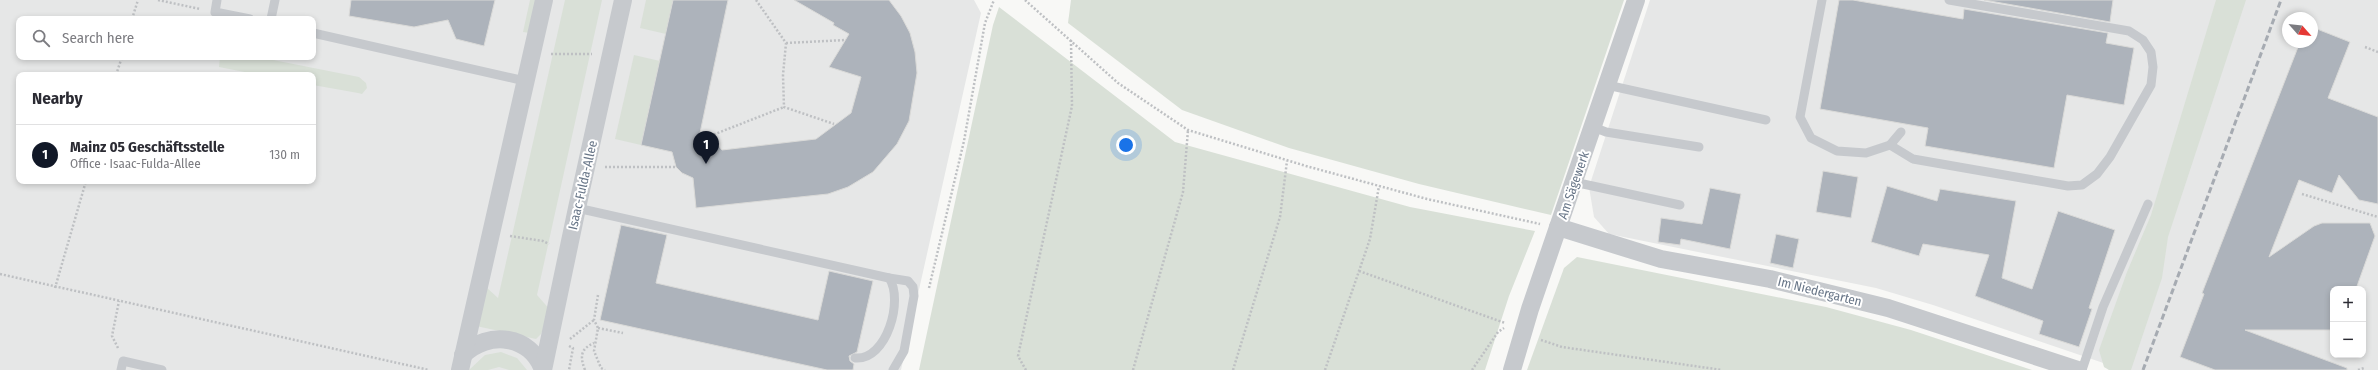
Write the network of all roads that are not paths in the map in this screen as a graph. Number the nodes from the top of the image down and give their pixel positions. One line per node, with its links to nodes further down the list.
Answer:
1 (217, 0): 8 (lane)
2 (275, 0): 9 (lane)
3 (544, 0): 11 (street, Isaac-Fulda-Allee)
4 (623, 0): 21 (street, Isaac-Fulda-Allee)
5 (1636, 0): 12 (street, Am Sägewerk)
6 (1822, 0): 16 (lane)
7 (1949, 0): 16 (lane)
8 (235, 16)
9 (272, 16)
10 (316, 34): 11 (lane)
11 (525, 81): 25 (street, Isaac-Fulda-Allee)
12 (1607, 85): 13 (lane); 14 (street, Am Sägewerk)
13 (1766, 120)
14 (1593, 127): 17 (lane); 18 (street, Am Sägewerk)
15 (1901, 132): 16 (lane)
16 (1890, 145)
17 (1699, 147)
18 (1574, 182): 20 (lane); 22 (street, Am Sägewerk)
19 (2148, 204): 32 (lane)
20 (1680, 205)
21 (577, 208): 23 (lane); 28 (street, Isaac-Fulda-Allee)
22 (1558, 227): 30 (street, Am Sägewerk); 31 (street, Im Niedergarten)
23 (889, 278): 24 (lane); 29 (lane)
24 (855, 358)
25 (462, 362): 28 (street, Isaac-Fulda-Allee)
26 (121, 370): 27 (lane)
27 (162, 370)
28 (543, 370)
29 (893, 370)
30 (1512, 370)
31 (2078, 370)
32 (2082, 370)

